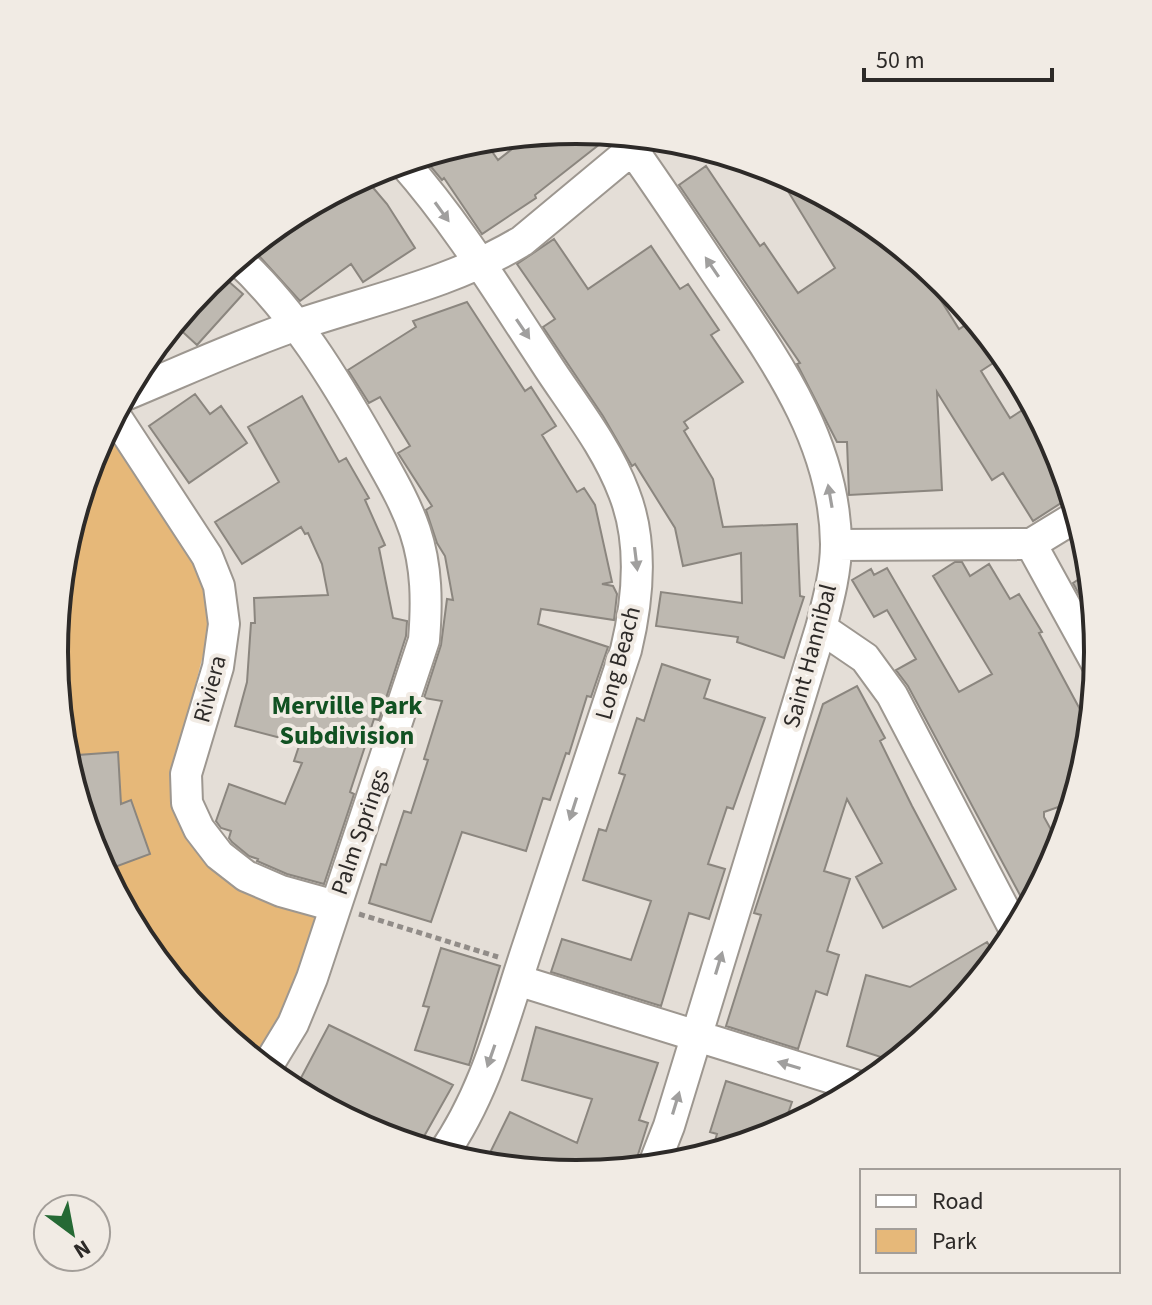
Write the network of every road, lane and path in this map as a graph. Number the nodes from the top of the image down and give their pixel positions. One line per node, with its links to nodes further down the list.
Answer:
1 (625, 147): 4 (street)
2 (639, 149): 11 (street, Saint Hannibal, one-way to 2)
3 (411, 172): 4 (street, Long Beach, one-way to 4)
4 (480, 264): 6 (street); 16 (street, Long Beach, one-way to 16)
5 (245, 267): 6 (street, Palm Springs)
6 (297, 325): 7 (street); 14 (street, Palm Springs)
7 (143, 388)
8 (121, 425): 14 (street, Riviera)
9 (1067, 522): 10 (street)
10 (1031, 544): 11 (street); 13 (street)
11 (836, 545): 12 (street, Saint Hannibal)
12 (821, 628): 15 (street); 17 (street, Saint Hannibal, one-way to 12)
13 (1084, 640)
14 (335, 906): 16 (path); 18 (street, Palm Springs)
15 (1009, 918)
16 (520, 972): 17 (street); 20 (street, Long Beach, one-way to 20)
17 (696, 1037): 19 (street, one-way to 17); 21 (street, Saint Hannibal, one-way to 17)
18 (271, 1059)
19 (846, 1082)
20 (450, 1144)
21 (658, 1154)

